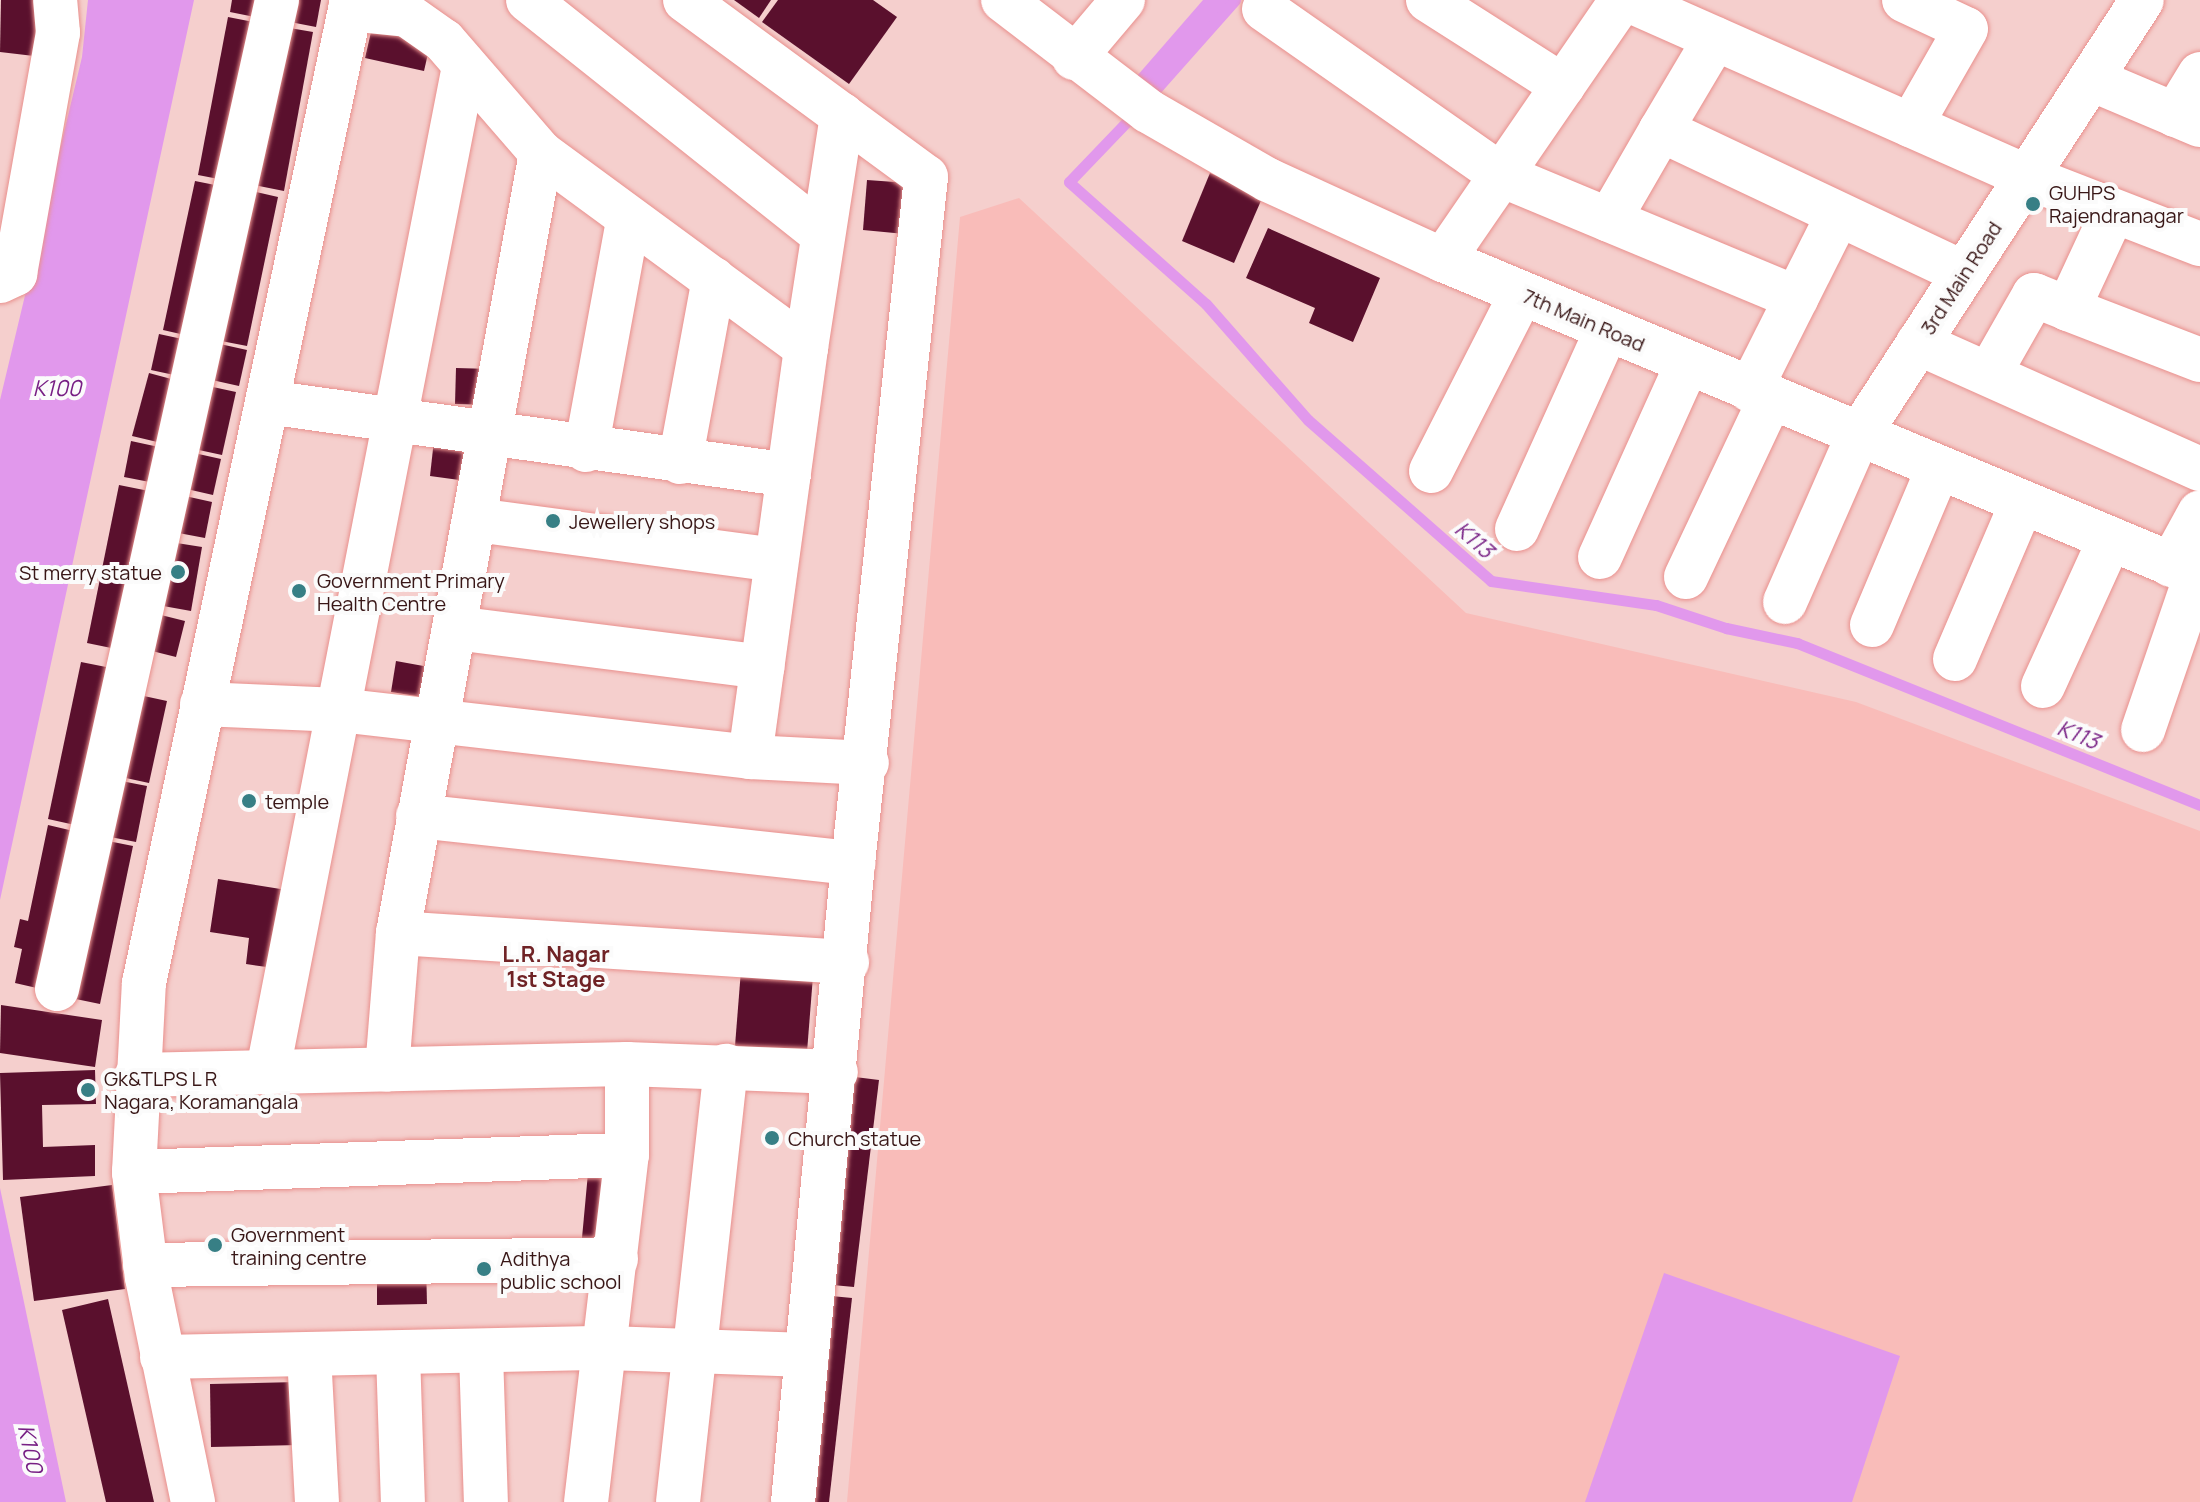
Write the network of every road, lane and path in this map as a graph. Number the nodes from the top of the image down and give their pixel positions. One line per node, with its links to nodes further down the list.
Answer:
1 (55, 0): 36 (street)
2 (277, 0): 82 (street)
3 (528, 0): 31 (street)
4 (685, 0): 20 (street)
5 (1123, 0): 15 (street)
6 (1428, 0): 19 (street)
7 (1904, 0): 13 (street)
8 (2142, 0): 18 (street, 3rd Main Road)
9 (351, 4): 16 (street); 47 (street)
10 (1610, 5): 14 (street); 19 (street)
11 (1031, 7): 15 (street, 7th Main Road)
12 (1264, 9): 25 (street)
13 (1976, 14): 22 (street)
14 (1715, 39): 22 (street); 23 (street)
15 (1074, 58): 33 (street, 7th Main Road)
16 (464, 66): 24 (street); 48 (street)
17 (2200, 74): 21 (street)
18 (2091, 79): 21 (street); 26 (street, 3rd Main Road)
19 (1563, 86): 25 (street)
20 (842, 115): 31 (street); 77 (street)
21 (2188, 120)
22 (1911, 125): 26 (street)
23 (1661, 130): 28 (street); 29 (street)
24 (541, 153): 30 (street); 49 (street)
25 (1501, 175): 29 (street); 33 (street)
26 (2027, 177): 27 (street); 34 (street, 3rd Main Road)
27 (2113, 212): 32 (street); 39 (street)
28 (1838, 215): 34 (street); 38 (street)
29 (1609, 220): 38 (street)
30 (628, 221): 35 (street); 51 (street)
31 (823, 235): 42 (street)
32 (2200, 244)
33 (1443, 260): 37 (street, 7th Main Road)
34 (1963, 273): 41 (street, 3rd Main Road)
35 (714, 279): 42 (street); 52 (street)
36 (0, 281)
37 (1521, 294): 40 (street, 7th Main Road); 55 (street)
38 (1796, 298): 46 (street)
39 (2068, 309): 43 (street); 45 (street)
40 (1607, 330): 44 (street, 7th Main Road); 60 (street)
41 (1918, 343): 45 (street); 50 (street, 3rd Main Road)
42 (806, 348): 56 (street)
43 (2200, 360)
44 (1687, 364): 46 (street, 7th Main Road); 62 (street)
45 (1989, 374): 54 (street)
46 (1760, 395): 50 (street, 7th Main Road); 65 (street)
47 (267, 402): 48 (street); 72 (street)
48 (395, 420): 49 (street); 73 (street)
49 (494, 434): 51 (street); 59 (street)
50 (1858, 436): 53 (street, 7th Main Road); 66 (street, 3rd Main Road)
51 (586, 450): 52 (street)
52 (680, 462): 56 (street)
53 (1938, 469): 57 (street, 7th Main Road); 67 (street)
54 (2200, 469)
55 (1431, 471)
56 (789, 475): 63 (street)
57 (2022, 503): 61 (street, 7th Main Road); 69 (street)
58 (2200, 512): 64 (street)
59 (476, 520): 63 (street); 68 (street)
60 (1517, 529)
61 (2110, 539): 64 (street, 7th Main Road); 71 (street)
62 (1600, 557)
63 (774, 560): 70 (street)
64 (2189, 572): 75 (street)
65 (1686, 577)
66 (1785, 602)
67 (1872, 625)
68 (455, 628): 70 (street); 74 (street)
69 (1955, 659)
70 (763, 667): 76 (street)
71 (2043, 686)
72 (202, 704): 73 (street); 88 (street)
73 (339, 710): 74 (street); 85 (street)
74 (436, 721): 76 (street); 78 (street)
75 (2143, 730)
76 (750, 757): 77 (street)
77 (867, 763): 79 (street)
78 (418, 816): 79 (street); 80 (street)
79 (853, 863): 81 (street)
80 (398, 933): 81 (street); 86 (street)
81 (847, 962): 87 (street)
82 (57, 989)
83 (627, 1064): 84 (street); 86 (street); 89 (street)
84 (726, 1066): 87 (street); 94 (street)
85 (268, 1070): 86 (street); 88 (street)
86 (387, 1070)
87 (836, 1072): 98 (street)
88 (137, 1075): 90 (street)
89 (627, 1155): 90 (street); 91 (street)
90 (134, 1172): 92 (street)
91 (616, 1259): 92 (street); 93 (street)
92 (145, 1265): 99 (street)
93 (606, 1348): 94 (street); 96 (street); 104 (street)
94 (694, 1348): 98 (street); 105 (street)
95 (398, 1354): 96 (street); 97 (street); 102 (street)
96 (481, 1354): 103 (street)
97 (309, 1355): 99 (street); 101 (street)
98 (807, 1355): 106 (street)
99 (162, 1357): 100 (street)
100 (193, 1502)
101 (317, 1502)
102 (403, 1502)
103 (486, 1502)
104 (586, 1502)
105 (678, 1502)
106 (793, 1502)

